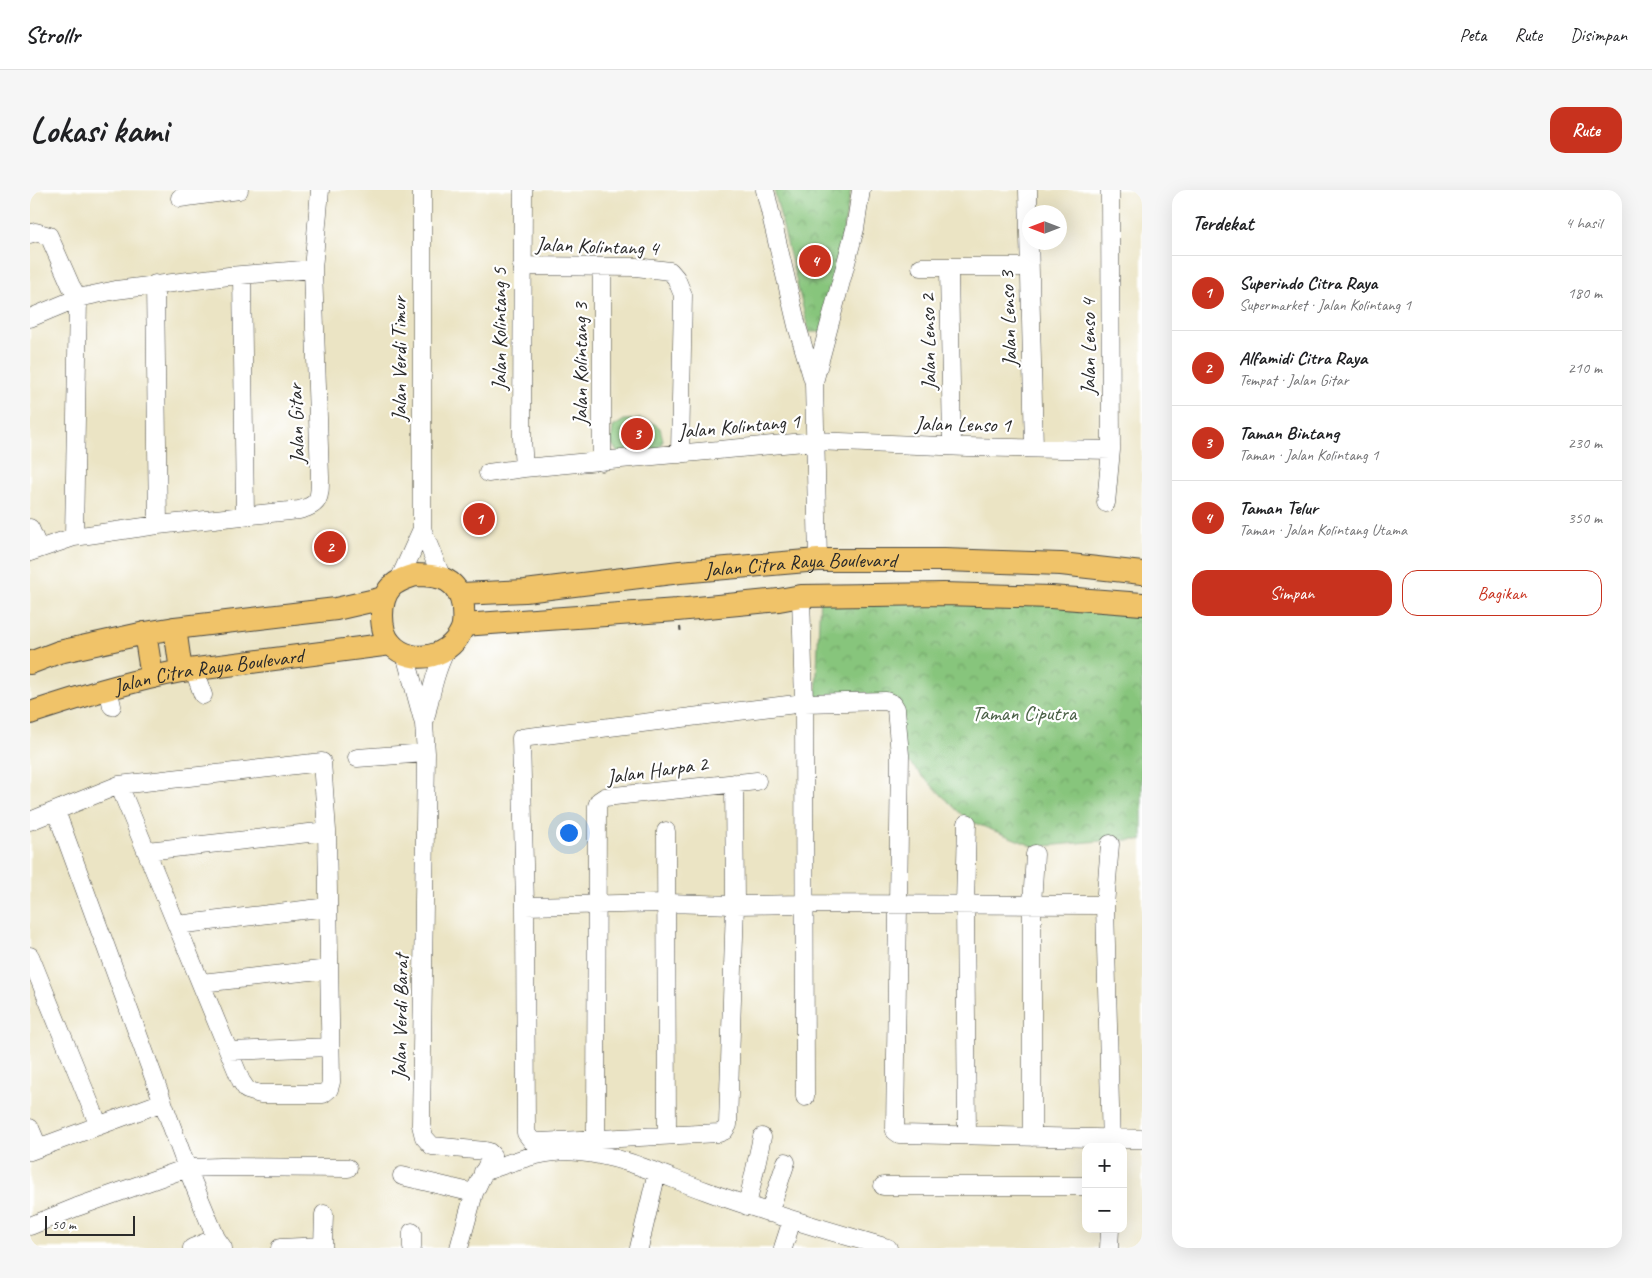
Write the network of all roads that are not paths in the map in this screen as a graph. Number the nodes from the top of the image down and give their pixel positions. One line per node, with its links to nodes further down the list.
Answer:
1 (240, 190): 9 (street)
2 (320, 190): 16 (street, Jalan Gitar)
3 (422, 190): 34 (street, Jalan Verdi Timur)
4 (524, 190): 11 (street, Jalan Kolintang 5)
5 (766, 190): 21 (street)
6 (861, 190): 21 (street)
7 (1028, 190): 14 (street, Jalan Lenso 3)
8 (1110, 190): 25 (street, Jalan Lenso 4)
9 (180, 198)
10 (30, 234): 19 (street)
11 (522, 266): 12 (street, Jalan Kolintang 4); 28 (street, Jalan Kolintang 5)
12 (602, 267): 26 (street, Jalan Kolintang 4); 27 (street, Jalan Kolintang 3)
13 (921, 267): 15 (street, Jalan Lenso 2)
14 (1029, 267): 15 (street, Jalan Lenso 2); 24 (street, Jalan Lenso 3)
15 (949, 268): 23 (street, Jalan Lenso 2)
16 (314, 269): 17 (street); 31 (street, Jalan Gitar)
17 (242, 275): 18 (street); 31 (street)
18 (154, 284): 19 (street); 32 (street)
19 (78, 298): 20 (street); 35 (street)
20 (30, 318)
21 (814, 383): 22 (street)
22 (814, 441): 23 (street, Jalan Lenso 1); 26 (street, Jalan Kolintang 1); 37 (street)
23 (952, 446): 24 (street, Jalan Lenso 1)
24 (1034, 448): 25 (street, Jalan Lenso 1)
25 (1111, 450): 30 (street, Jalan Lenso 4)
26 (680, 454): 27 (street, Jalan Kolintang 1)
27 (602, 462): 28 (street, Jalan Kolintang 1)
28 (524, 468): 29 (street, Jalan Kolintang 1)
29 (488, 473)
30 (1106, 503)
31 (245, 516): 32 (street, Jalan Gitar)
32 (158, 525): 35 (street, Jalan Gitar)
33 (30, 528): 36 (street, Jalan Gitar)
34 (422, 529): 41 (street, Jalan Verdi Timur); 42 (street, Jalan Verdi Timur)
35 (74, 537): 36 (street, Jalan Gitar)
36 (34, 551)
37 (818, 560): 38 (main road, Jalan Citra Raya Boulevard); 39 (main road, Jalan Citra Raya Boulevard)
38 (944, 560): 40 (main road, Jalan Citra Raya Boulevard); 44 (main road)
39 (680, 572): 43 (main road, Jalan Citra Raya Boulevard); 48 (main road)
40 (1142, 573)
41 (442, 578): 42 (main road); 43 (main road)
42 (399, 580): 46 (main road)
43 (460, 594): 49 (main road)
44 (943, 594): 45 (main road, Jalan Citra Raya Boulevard); 47 (main road, Jalan Citra Raya Boulevard)
45 (801, 596): 48 (main road, Jalan Citra Raya Boulevard); 58 (street)
46 (384, 598): 50 (main road, Jalan Citra Raya Boulevard); 52 (main road)
47 (1142, 604)
48 (684, 609): 49 (main road, Jalan Citra Raya Boulevard)
49 (463, 626): 53 (main road)
50 (174, 628): 51 (main road, Jalan Citra Raya Boulevard); 55 (main road)
51 (145, 633): 54 (main road, Jalan Citra Raya Boulevard); 56 (main road)
52 (398, 649): 53 (main road); 55 (main road, Jalan Citra Raya Boulevard); 60 (street, Jalan Verdi Barat)
53 (446, 650): 60 (street, Jalan Verdi Barat)
54 (30, 663)
55 (187, 671): 56 (main road, Jalan Citra Raya Boulevard); 57 (street)
56 (152, 677): 59 (main road, Jalan Citra Raya Boulevard)
57 (203, 695)
58 (804, 703): 76 (street); 77 (street); 82 (street)
59 (30, 713)
60 (424, 724): 61 (street, Jalan Verdi Barat)
61 (426, 753): 62 (street); 105 (street, Jalan Verdi Barat)
62 (357, 758)
63 (757, 780): 64 (street, Jalan Harpa 2)
64 (734, 783): 75 (street, Jalan Harpa 2); 79 (street, Jalan Harpa 2)
65 (119, 785): 66 (street); 69 (street); 72 (street)
66 (56, 811): 67 (street); 91 (street)
67 (30, 821)
68 (967, 822): 78 (street)
69 (327, 831): 72 (street); 83 (street)
70 (666, 831): 74 (street)
71 (1110, 844): 81 (street)
72 (147, 851): 84 (street)
73 (1035, 854): 80 (street)
74 (667, 903): 75 (street); 79 (street); 94 (street)
75 (597, 904): 82 (street); 98 (street)
76 (805, 904): 77 (street); 79 (street); 90 (street)
77 (897, 904): 78 (street); 95 (street)
78 (965, 904): 80 (street); 95 (street)
79 (734, 905): 94 (street, Jalan Harpa 2)
80 (1032, 905): 81 (street); 97 (street)
81 (1105, 905): 100 (street)
82 (525, 906): 98 (street, Jalan Harpa 2)
83 (328, 907): 84 (street); 86 (street)
84 (177, 925): 87 (street)
85 (30, 956): 92 (street)
86 (329, 969): 87 (street); 88 (street)
87 (201, 983): 89 (street)
88 (330, 1048): 89 (street); 89 (street)
89 (229, 1051)
90 (805, 1097)
91 (164, 1102): 92 (street); 103 (street)
92 (98, 1126): 101 (street)
93 (30, 1128): 101 (street)
94 (667, 1135): 98 (street, Jalan Harpa 2)
95 (967, 1135): 97 (street)
96 (762, 1137): 111 (street)
97 (1032, 1137): 100 (street)
98 (596, 1138)
99 (1142, 1139): 100 (street)
100 (1111, 1143)
101 (34, 1149)
102 (786, 1162): 112 (street)
103 (187, 1168): 104 (street); 115 (street); 117 (street)
104 (348, 1168)
105 (483, 1172): 106 (street); 110 (street, Jalan Verdi Barat)
106 (657, 1172): 111 (street); 123 (street)
107 (402, 1176): 110 (street)
108 (883, 1186): 109 (street)
109 (1082, 1186)
110 (474, 1193): 122 (street, Jalan Verdi Barat)
111 (747, 1206): 112 (street)
112 (769, 1213): 114 (street)
113 (324, 1214): 119 (street)
114 (792, 1220): 118 (street); 124 (street)
115 (30, 1226)
116 (1110, 1233): 126 (street)
117 (220, 1243): 120 (street)
118 (859, 1244): 125 (street)
119 (323, 1247): 121 (street)
120 (192, 1248)
121 (280, 1248)
122 (459, 1248)
123 (639, 1248)
124 (783, 1248)
125 (888, 1248)
126 (1109, 1248)

